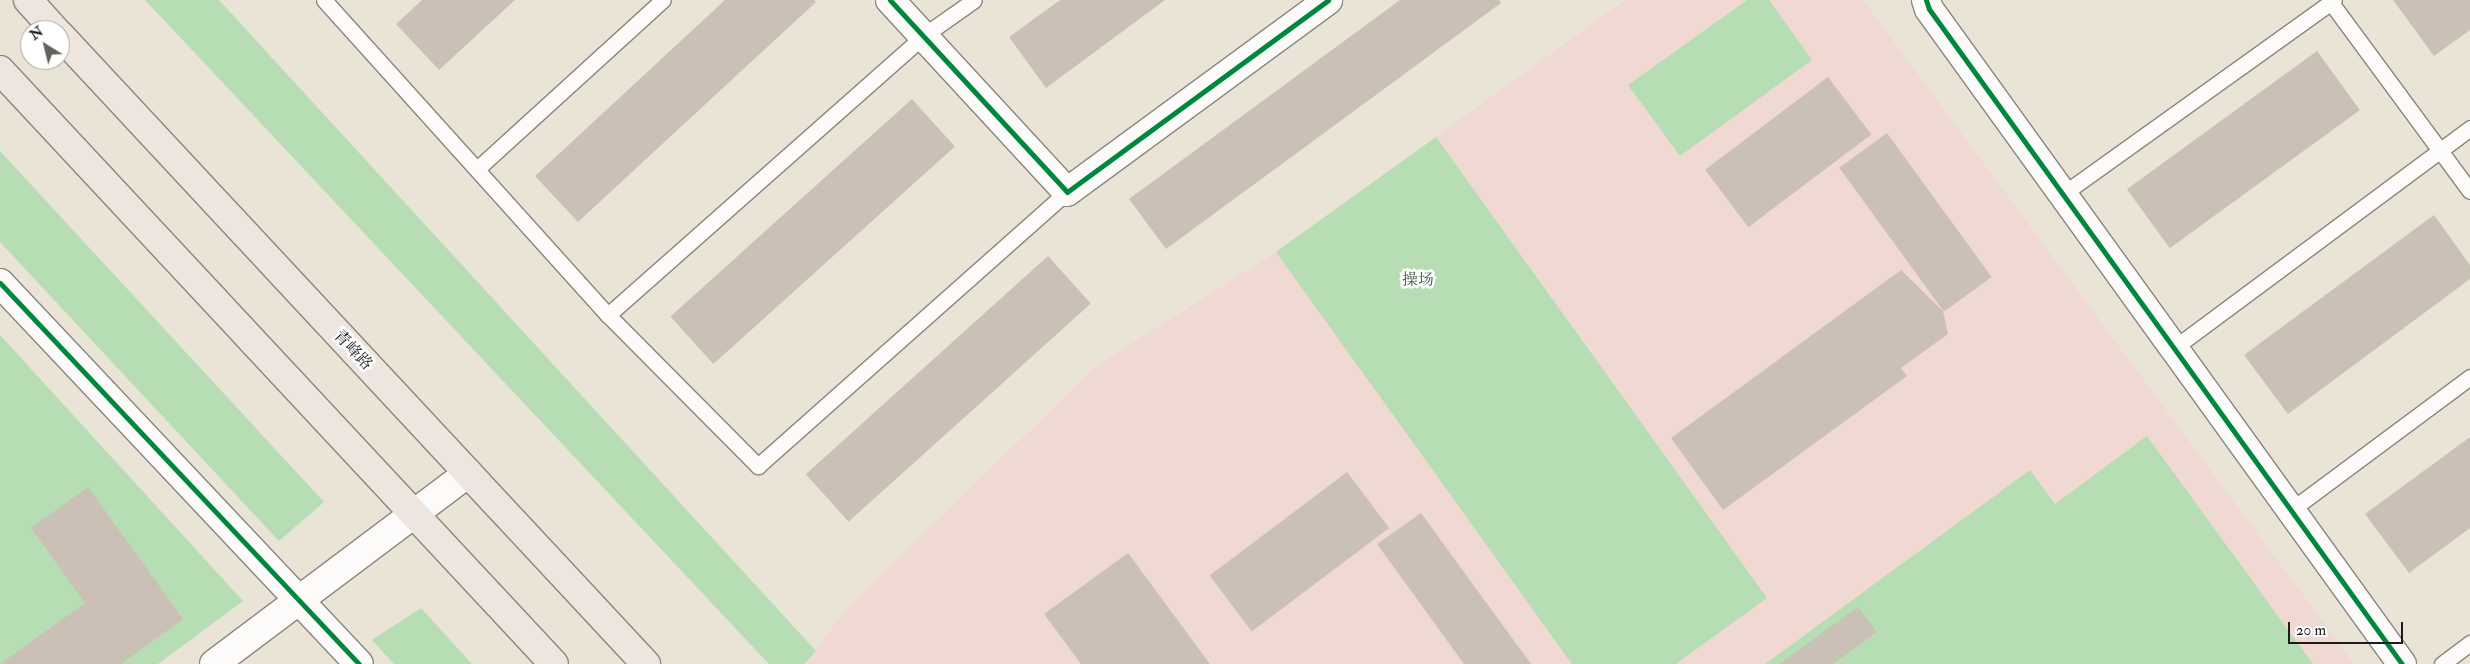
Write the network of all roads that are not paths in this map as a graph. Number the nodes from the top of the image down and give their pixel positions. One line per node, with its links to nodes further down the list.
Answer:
1 (28, 0): 9 (main road)
2 (663, 0): 15 (lane)
3 (890, 0): 10 (street)
4 (974, 0): 10 (lane)
5 (1328, 0): 17 (street)
6 (1926, 0): 18 (street)
7 (2331, 1): 14 (lane); 18 (lane)
8 (334, 3): 15 (lane)
9 (47, 20)
10 (923, 36): 17 (street); 20 (lane)
11 (70, 46): 23 (main road, 青峰路)
12 (0, 70): 25 (main road)
13 (2470, 128): 14 (lane)
14 (2440, 150): 16 (lane); 21 (lane)
15 (477, 169): 20 (lane)
16 (2470, 191)
17 (1067, 192): 20 (lane)
18 (2063, 194): 21 (street)
19 (0, 283): 26 (street)
20 (608, 316)
21 (2174, 348): 24 (street)
22 (2470, 377): 24 (lane)
23 (468, 474): 25 (street); 31 (main road, 青峰路)
24 (2291, 510): 32 (street)
25 (413, 514): 26 (street); 30 (main road)
26 (301, 600): 28 (street); 29 (street)
27 (2470, 643): 33 (lane)
28 (214, 664)
29 (359, 664)
30 (554, 664)
31 (646, 664)
32 (2402, 664)
33 (2442, 664)

